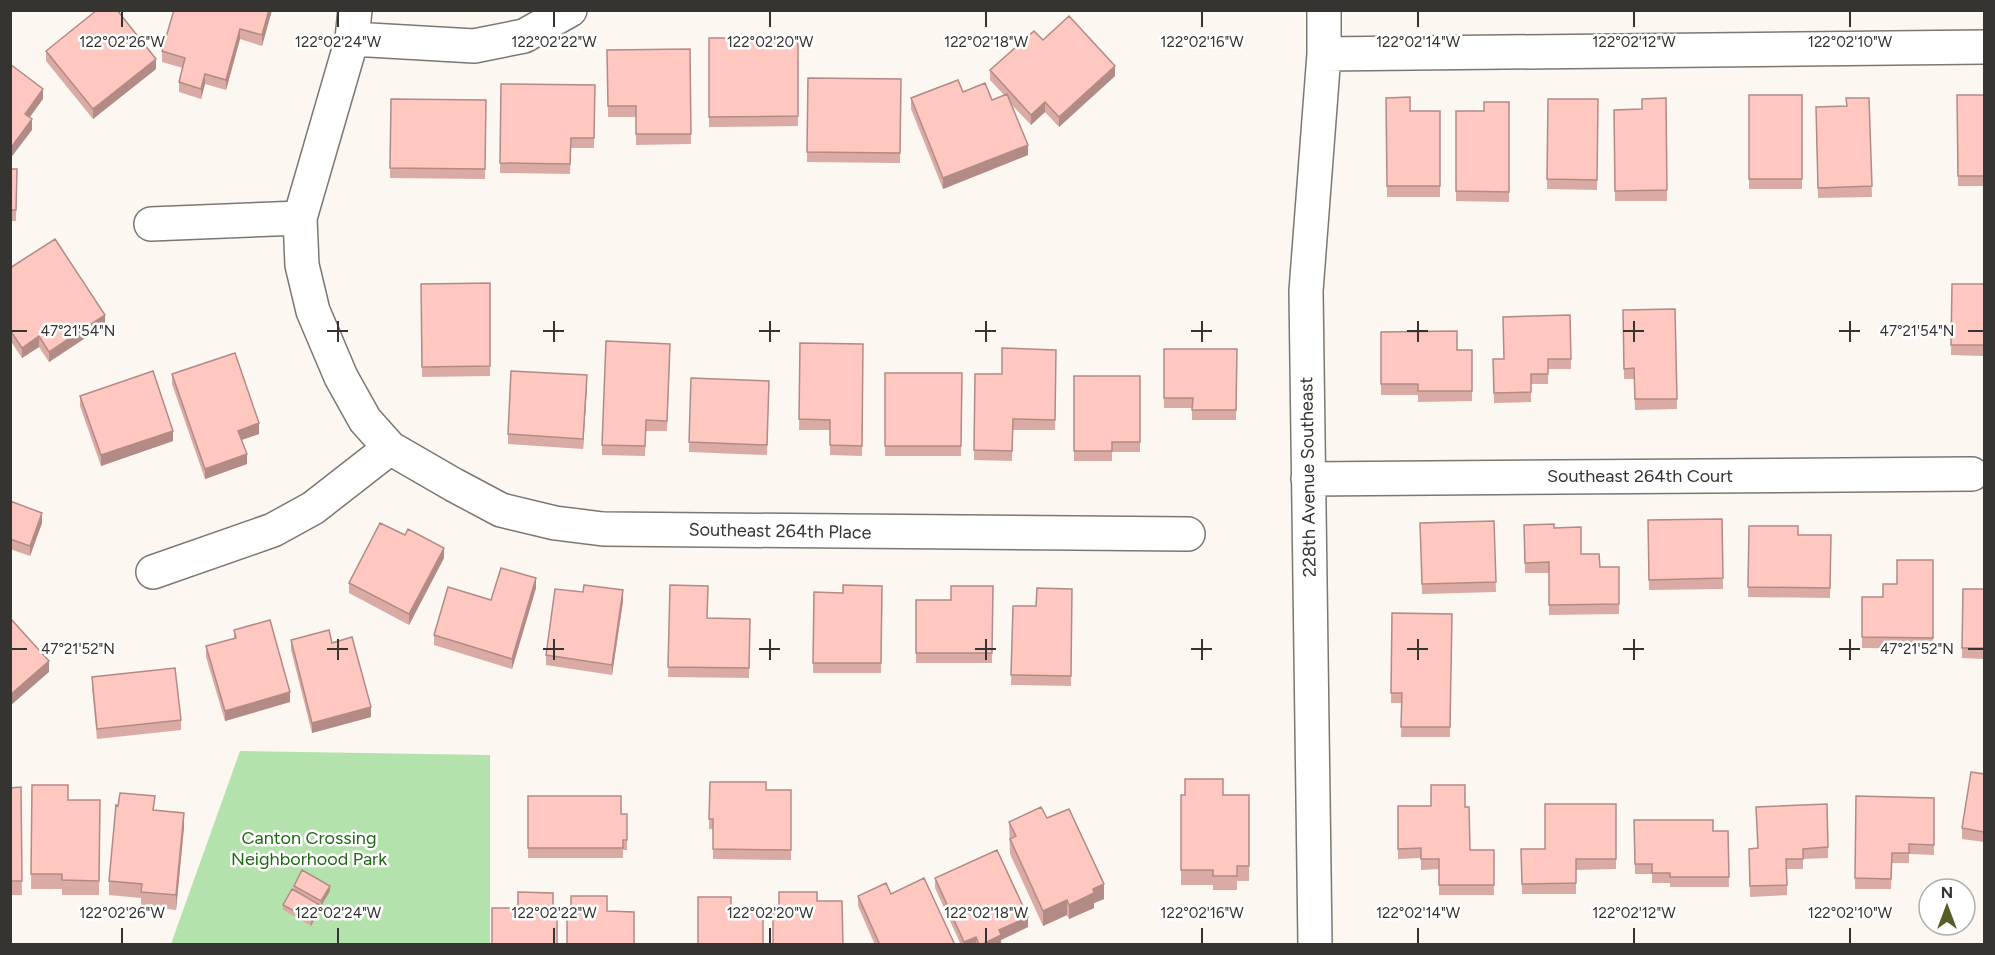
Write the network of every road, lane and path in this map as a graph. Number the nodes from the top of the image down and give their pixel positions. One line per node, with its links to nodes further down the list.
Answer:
1 (570, 10): 3 (street)
2 (1324, 10): 5 (street, 228th Avenue Southeast)
3 (353, 25): 6 (street, Southeast 264th Place)
4 (1984, 47): 5 (street)
5 (1324, 54): 10 (street, 228th Avenue Southeast)
6 (300, 218): 7 (street); 8 (street, Southeast 264th Place)
7 (151, 224)
8 (390, 448): 11 (street, Southeast 264th Place); 12 (street)
9 (1972, 474): 10 (street, Southeast 264th Court)
10 (1308, 479): 13 (street, 228th Avenue Southeast)
11 (1188, 534)
12 (153, 572)
13 (1315, 945)

